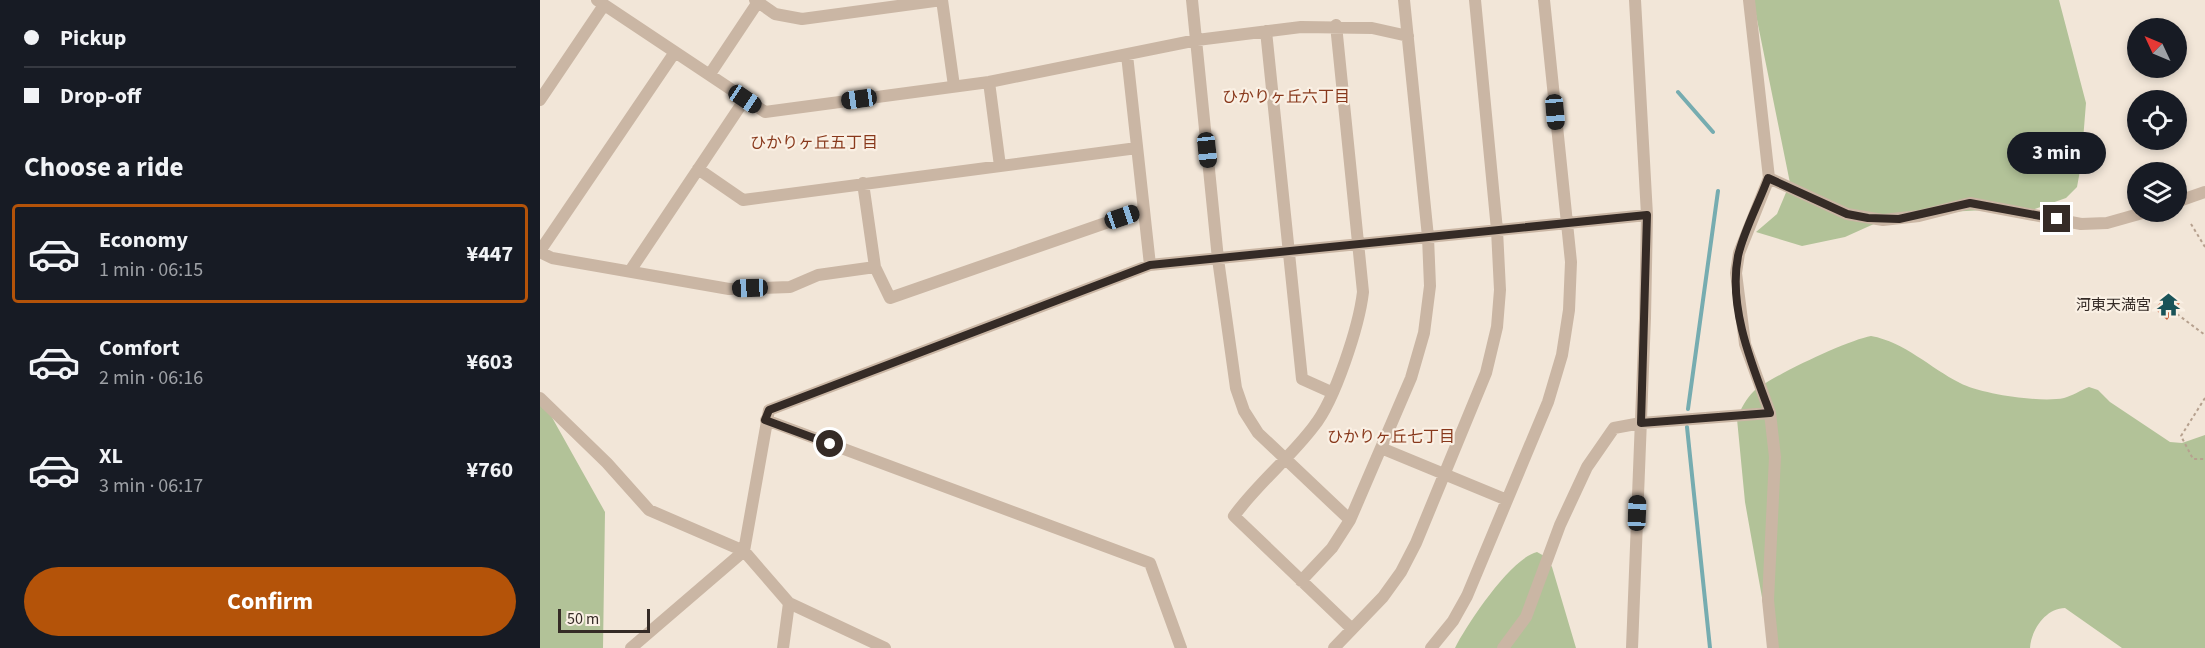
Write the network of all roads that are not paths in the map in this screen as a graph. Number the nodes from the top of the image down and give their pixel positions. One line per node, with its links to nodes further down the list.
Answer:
1 (844, 0): 11 (street)
2 (942, 0): 11 (street); 20 (street)
3 (1192, 0): 15 (street)
4 (1404, 0): 14 (street)
5 (1475, 0): 34 (street)
6 (1545, 0): 33 (street)
7 (1635, 0): 31 (street)
8 (756, 1): 11 (street); 18 (street)
9 (1746, 1): 26 (street)
10 (601, 2): 16 (street); 22 (street)
11 (846, 13)
12 (1336, 25): 13 (street); 14 (street); 36 (street)
13 (1266, 31): 15 (street); 38 (street)
14 (1408, 36): 35 (street)
15 (1197, 40): 17 (street); 39 (street)
16 (675, 52): 18 (street); 37 (street)
17 (1127, 55): 19 (street); 23 (street)
18 (710, 74): 21 (street)
19 (988, 82): 20 (street); 24 (street)
20 (954, 86): 21 (street)
21 (745, 99): 25 (street)
22 (540, 100)
23 (1137, 148): 24 (street); 30 (street)
24 (1000, 166): 27 (street)
25 (698, 169): 27 (street); 42 (street)
26 (1768, 178): 32 (street); 45 (street)
27 (863, 183): 41 (street)
28 (2205, 192): 29 (street)
29 (2187, 198)
30 (1143, 210): 40 (street); 41 (street)
31 (1647, 215): 33 (street); 47 (street)
32 (2127, 217)
33 (1566, 223): 34 (street); 51 (street)
34 (1497, 230): 35 (street); 50 (street)
35 (1428, 237): 36 (street); 48 (street)
36 (1358, 244): 38 (street); 43 (street)
37 (540, 251): 42 (street)
38 (1288, 252): 39 (street); 43 (street)
39 (1218, 259): 40 (street); 49 (street)
40 (1150, 265): 46 (street)
41 (874, 267): 42 (street)
42 (630, 271)
43 (1331, 392): 49 (street)
44 (540, 398): 53 (street)
45 (1770, 413): 47 (street); 65 (street)
46 (765, 420): 53 (street); 60 (street)
47 (1641, 423): 63 (street); 64 (street)
48 (1381, 448): 50 (street); 52 (street)
49 (1284, 458): 52 (street); 54 (street)
50 (1445, 474): 51 (street); 56 (street)
51 (1507, 500): 62 (street)
52 (1350, 520): 54 (street)
53 (744, 551): 55 (street); 57 (street)
54 (1301, 581): 56 (street)
55 (789, 603): 58 (street); 59 (street)
56 (1352, 629): 61 (street)
57 (632, 648)
58 (783, 648)
59 (885, 648)
60 (1181, 648)
61 (1334, 648)
62 (1431, 648)
63 (1503, 648)
64 (1632, 648)
65 (1773, 648)

